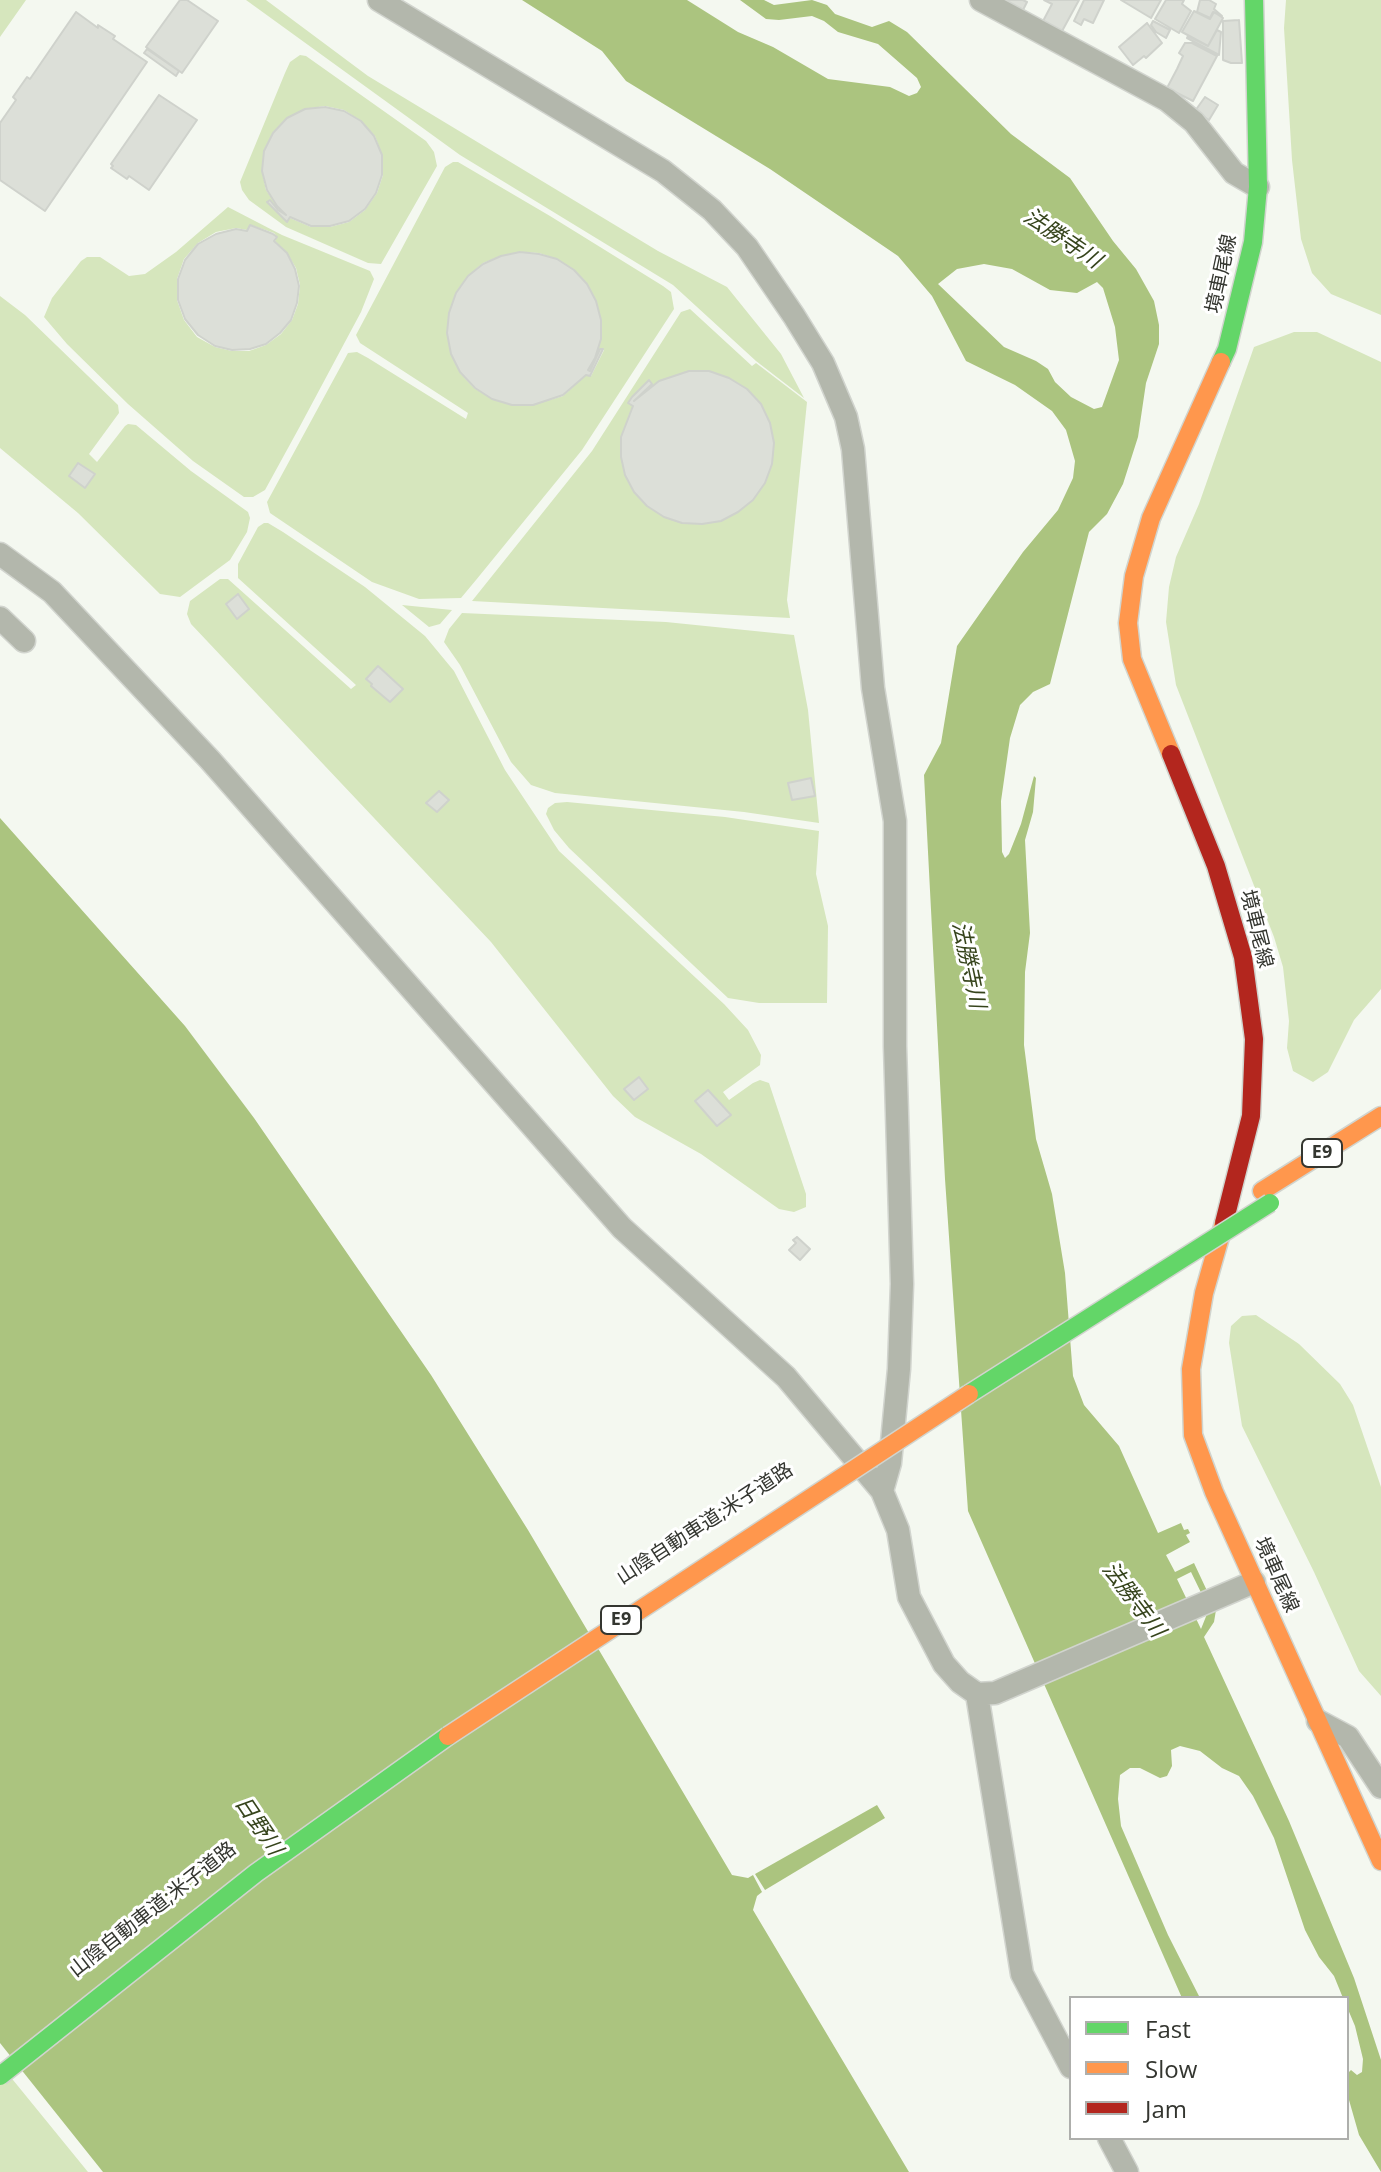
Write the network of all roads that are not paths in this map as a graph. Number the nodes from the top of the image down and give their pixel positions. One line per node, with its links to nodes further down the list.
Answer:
1 (379, 0): 11 (street)
2 (981, 0): 4 (street)
3 (1250, 2): 4 (main road, 境車尾線)
4 (1258, 187): 12 (main road, 境車尾線)
5 (0, 554): 11 (street)
6 (0, 618): 7 (street)
7 (24, 641)
8 (1381, 1116): 10 (main road, 山陰自動車道;米子道路 / E9)
9 (1381, 1133): 10 (main road, 山陰自動車道;米子道路 / E9)
10 (1266, 1197): 17 (main road, 山陰自動車道;米子道路 / E9); 19 (main road, 山陰自動車道;米子道路 / E9, bridge)
11 (882, 1491): 13 (street)
12 (1254, 1582): 13 (street); 14 (main road, 境車尾線)
13 (986, 1694): 18 (street)
14 (1318, 1721): 15 (street); 16 (main road, 境車尾線)
15 (1381, 1787)
16 (1381, 1861)
17 (0, 2060)
18 (1069, 2063)
19 (0, 2076)
20 (1110, 2140): 21 (street)
21 (1127, 2172)

